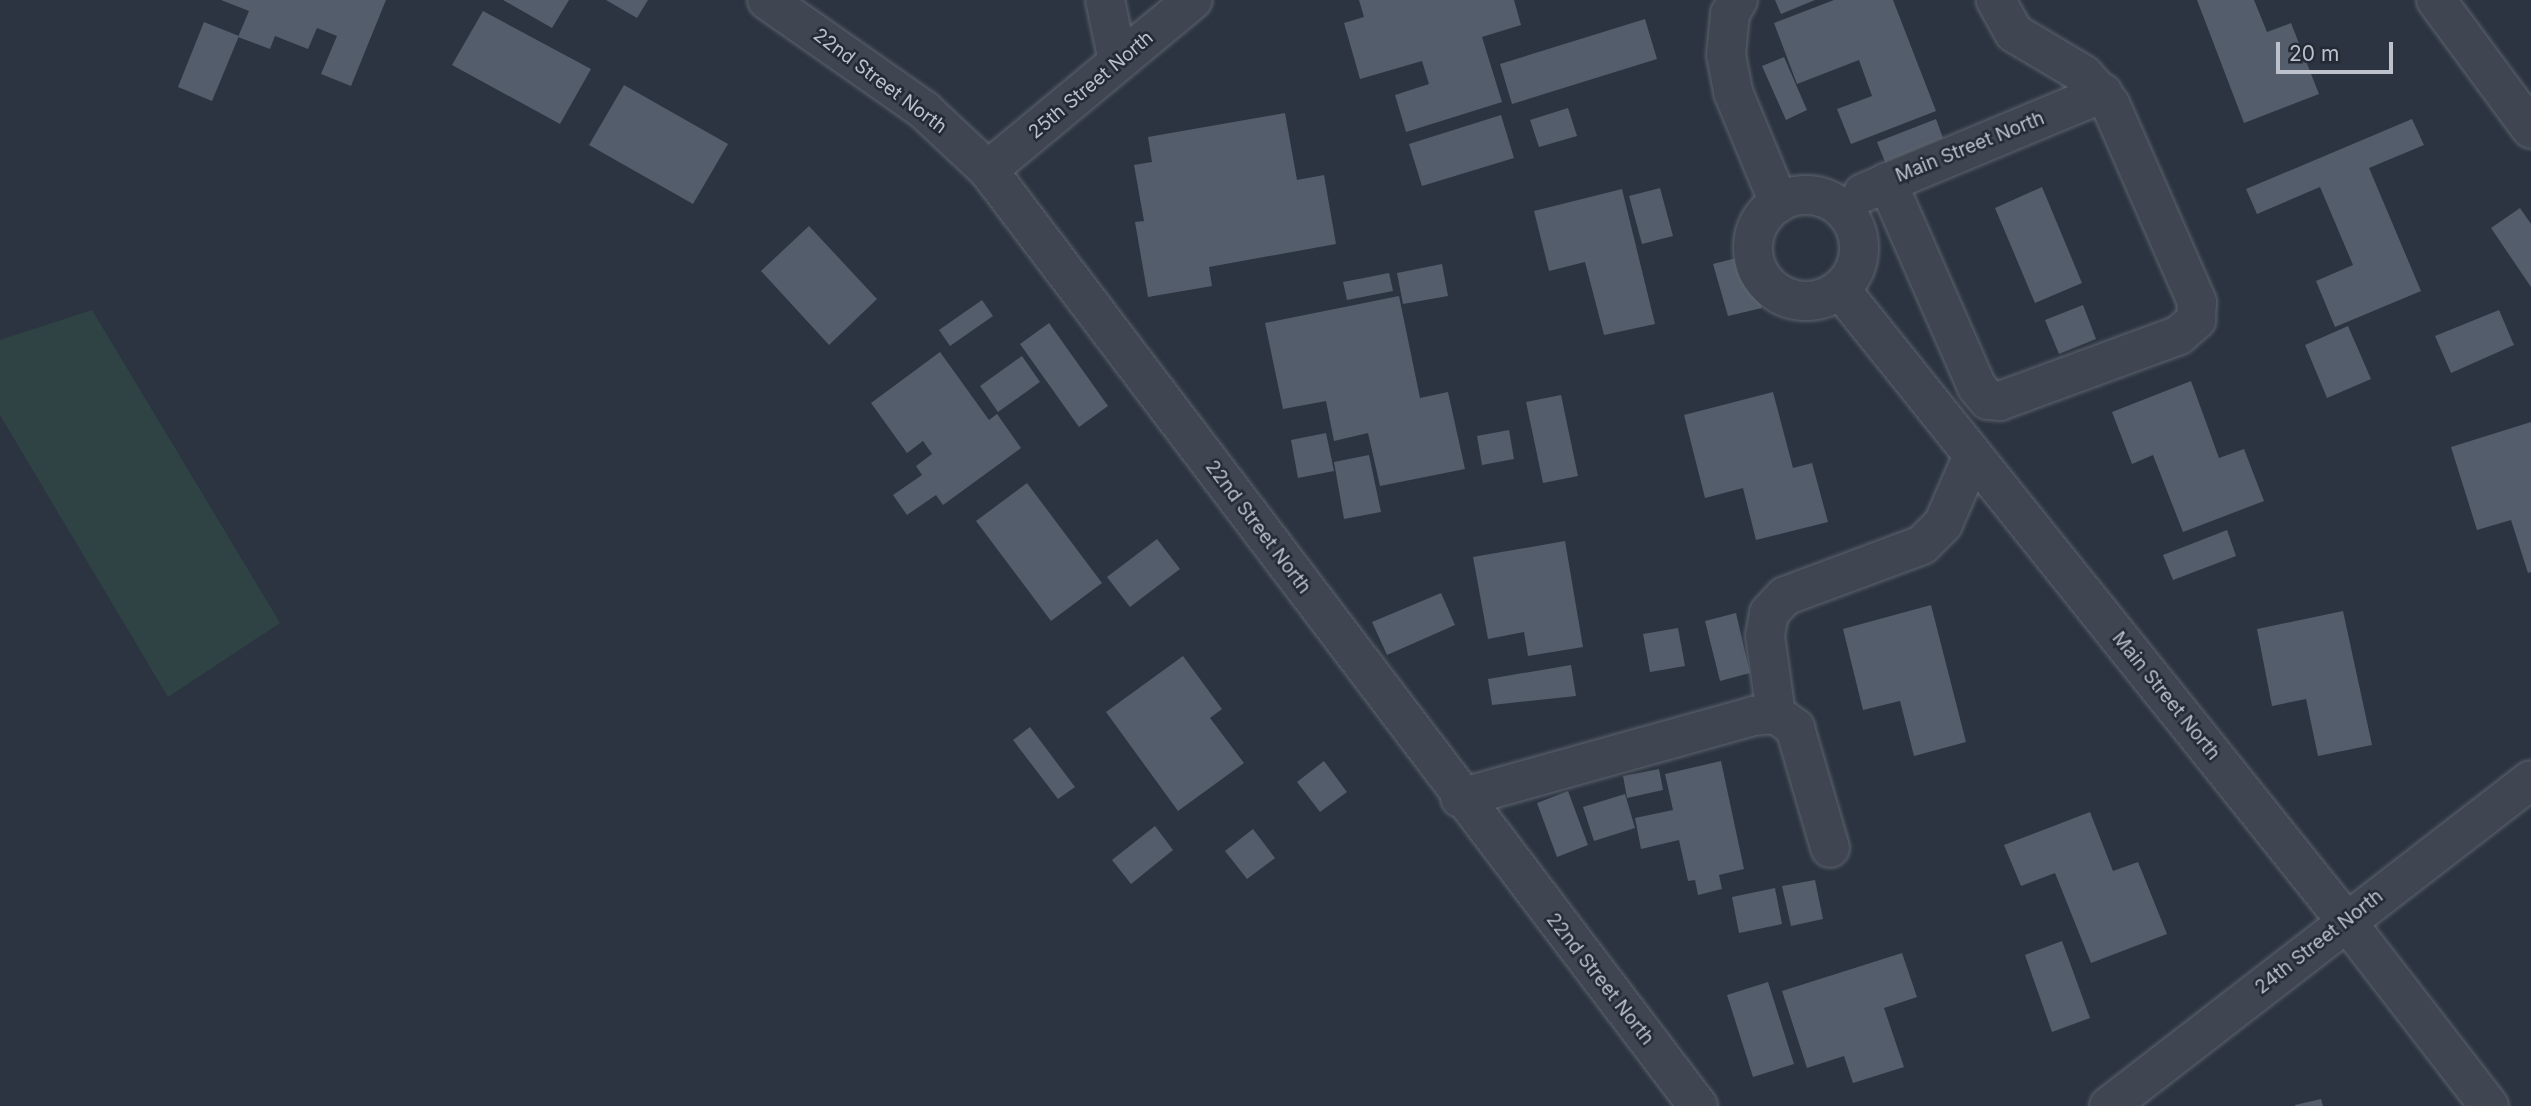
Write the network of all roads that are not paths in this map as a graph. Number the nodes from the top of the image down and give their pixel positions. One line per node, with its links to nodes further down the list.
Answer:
1 (767, 0): 10 (street, 22nd Street North)
2 (1105, 0): 7 (street)
3 (1194, 0): 7 (street, 25th Street North)
4 (1738, 0): 12 (street)
5 (1996, 0): 8 (street)
6 (2436, 0): 9 (street)
7 (1118, 61): 10 (street, 25th Street North)
8 (2102, 93): 11 (street, Main Street North); 11 (street)
9 (2531, 129)
10 (988, 170): 18 (street, 22nd Street North)
11 (1887, 181): 13 (street, Main Street North)
12 (1779, 203): 13 (street); 14 (street)
13 (1844, 211): 14 (street)
14 (1840, 289): 15 (street, Main Street North)
15 (1973, 455): 16 (street); 20 (street, Main Street North)
16 (1776, 714): 18 (street); 19 (street)
17 (2531, 780): 20 (street, 24th Street North)
18 (1460, 798): 21 (street, 22nd Street North)
19 (1830, 848)
20 (2346, 921): 22 (street, 24th Street North); 23 (street, Main Street North)
21 (1698, 1106)
22 (2109, 1106)
23 (2488, 1106)

